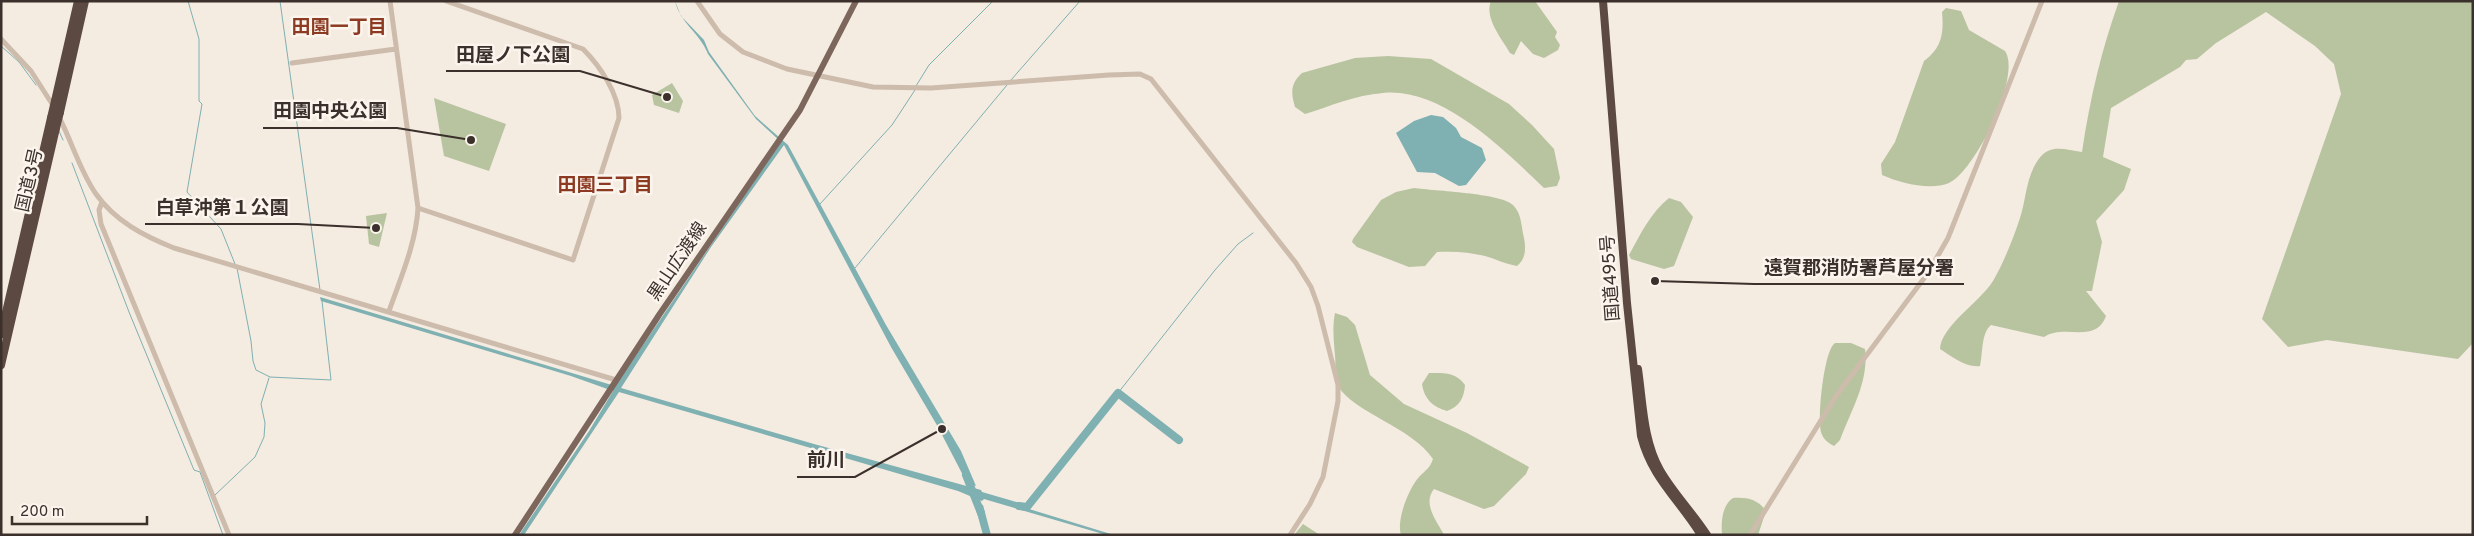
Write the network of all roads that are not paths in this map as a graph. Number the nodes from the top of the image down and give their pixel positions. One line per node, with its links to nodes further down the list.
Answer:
1 (78, 1): 17 (highway, 国道3号, bridge)
2 (86, 1): 18 (highway, 国道3号, bridge)
3 (390, 1): 11 (street)
4 (446, 1): 15 (street)
5 (697, 1): 13 (street)
6 (856, 1): 13 (main road, 黒山広渡線)
7 (1603, 1): 23 (highway, 国道495号)
8 (1608, 1): 24 (highway, 国道495号)
9 (2042, 1): 25 (street)
10 (1, 39): 14 (street)
11 (396, 49): 12 (street); 15 (street)
12 (292, 63)
13 (818, 76): 19 (main road, 黒山広渡線); 22 (street)
14 (102, 202): 16 (street); 20 (street)
15 (418, 208): 16 (street)
16 (389, 311): 19 (street)
17 (1, 334)
18 (1, 365)
19 (616, 380): 21 (main road, 黒山広渡線)
20 (229, 535)
21 (515, 535)
22 (1290, 535)
23 (1701, 535)
24 (1707, 535)
25 (1750, 535)

